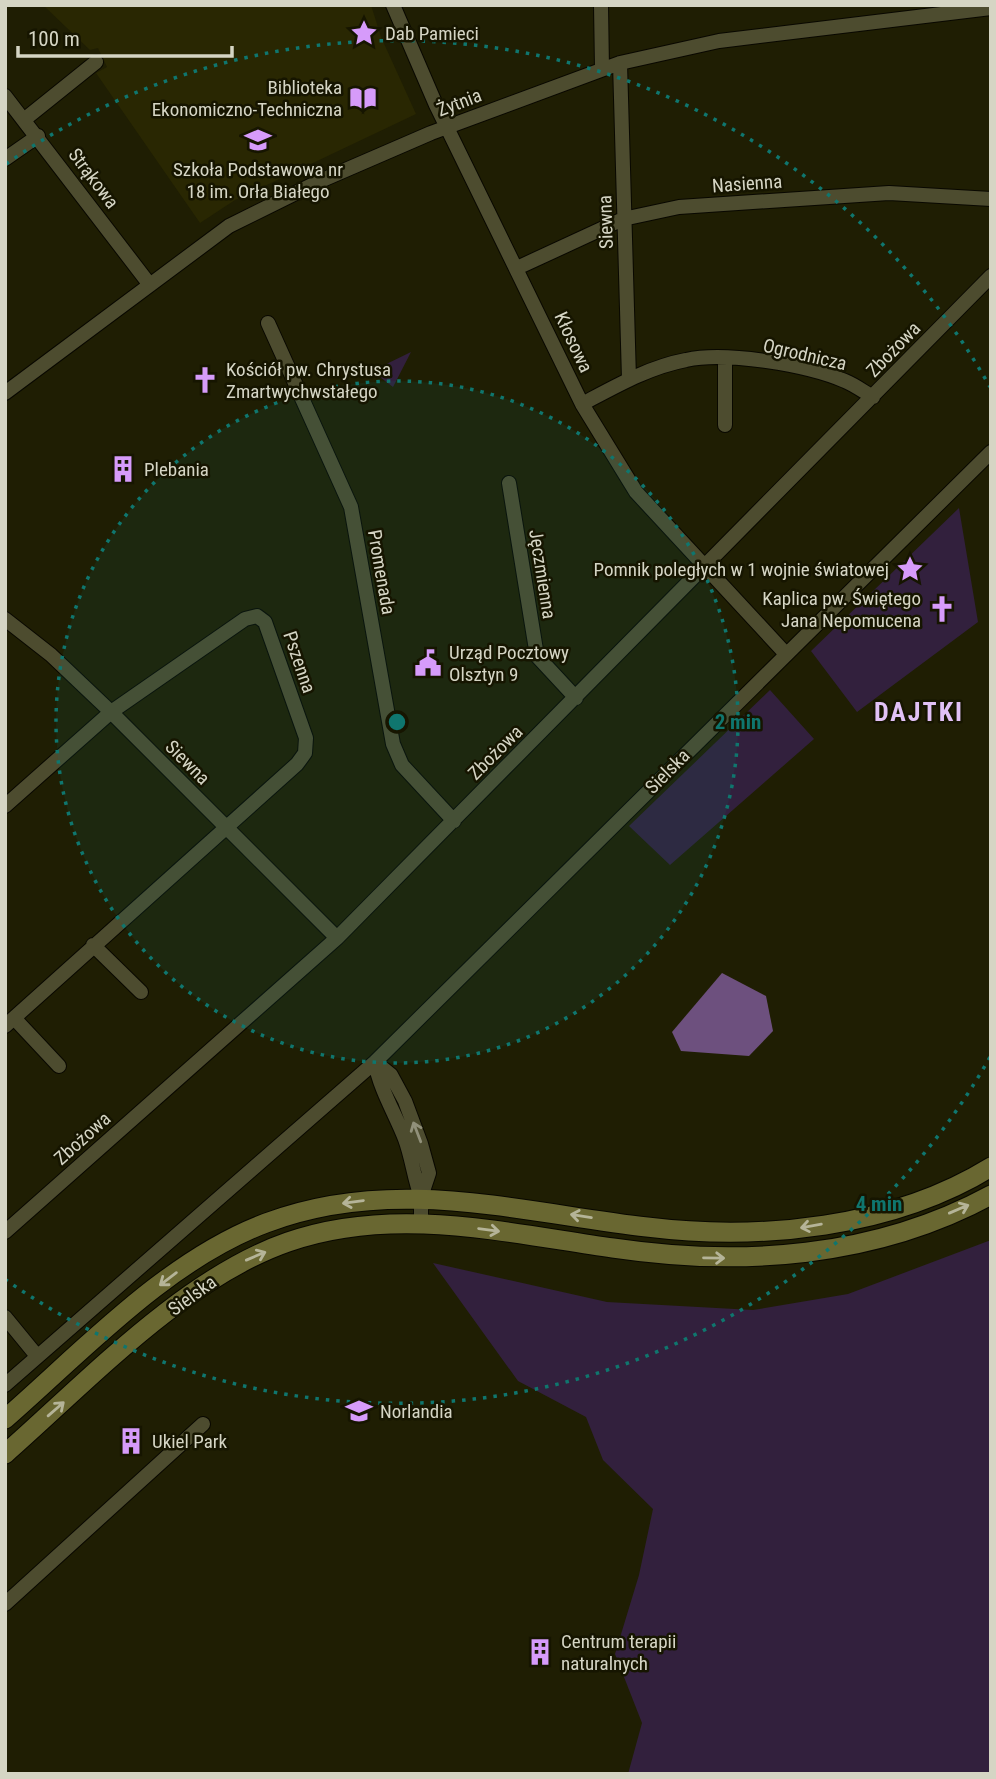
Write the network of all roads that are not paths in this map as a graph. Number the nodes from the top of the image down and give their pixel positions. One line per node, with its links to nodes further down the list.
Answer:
1 (393, 5): 9 (street, Kłosowa)
2 (601, 5): 6 (street)
3 (991, 8): 5 (street, Żytnia)
4 (96, 62): 8 (street)
5 (620, 63): 6 (street, Żytnia); 13 (street, Siewna)
6 (602, 69): 9 (street, Żytnia)
7 (5, 96): 8 (street, Strąkowa)
8 (25, 119): 10 (street, Strąkowa)
9 (448, 127): 14 (street, Kłosowa); 16 (street, Żytnia)
10 (37, 136): 11 (street); 16 (street, Strąkowa)
11 (5, 159)
12 (991, 199): 13 (street, Nasienna)
13 (623, 219): 14 (street, Nasienna); 19 (street, Siewna)
14 (517, 268): 22 (street, Kłosowa)
15 (991, 276): 21 (street, Zbożowa)
16 (150, 285): 20 (street, Żytnia)
17 (268, 323): 32 (street, Promenada)
18 (725, 358): 19 (street, Ogrodnicza); 21 (street, Ogrodnicza); 23 (street)
19 (629, 379): 22 (street, Ogrodnicza)
20 (5, 393)
21 (873, 397): 26 (street, Zbożowa)
22 (583, 404): 26 (street, Kłosowa)
23 (725, 425)
24 (991, 452): 28 (street, Sielska)
25 (509, 483): 29 (street, Jęczmienna)
26 (705, 568): 28 (street, Kłosowa); 29 (street, Zbożowa)
27 (5, 619): 30 (street, Siewna)
28 (785, 653): 38 (street, Sielska)
29 (576, 698): 32 (street, Zbożowa)
30 (111, 712): 31 (street, Pszenna); 33 (street, Siewna); 33 (street, Pszenna)
31 (5, 806)
32 (454, 821): 34 (street, Zbożowa)
33 (225, 826): 34 (street, Siewna); 35 (street, Pszenna)
34 (337, 938): 44 (street, Zbożowa)
35 (93, 945): 36 (street); 37 (street, Pszenna)
36 (141, 992)
37 (10, 1022): 39 (street, Pszenna)
38 (375, 1062): 42 (street); 46 (street, Sielska)
39 (59, 1066)
40 (991, 1167): 42 (main road, Sielska, one-way to 42)
41 (991, 1195): 43 (main road, Sielska, one-way to 41)
42 (421, 1198): 43 (street); 48 (main road, Sielska, one-way to 48)
43 (421, 1223): 50 (main road, Sielska, one-way to 43)
44 (5, 1232)
45 (5, 1317): 46 (street)
46 (37, 1356): 47 (street, Sielska)
47 (5, 1385)
48 (5, 1419)
49 (204, 1424): 51 (street)
50 (5, 1454)
51 (5, 1604)

